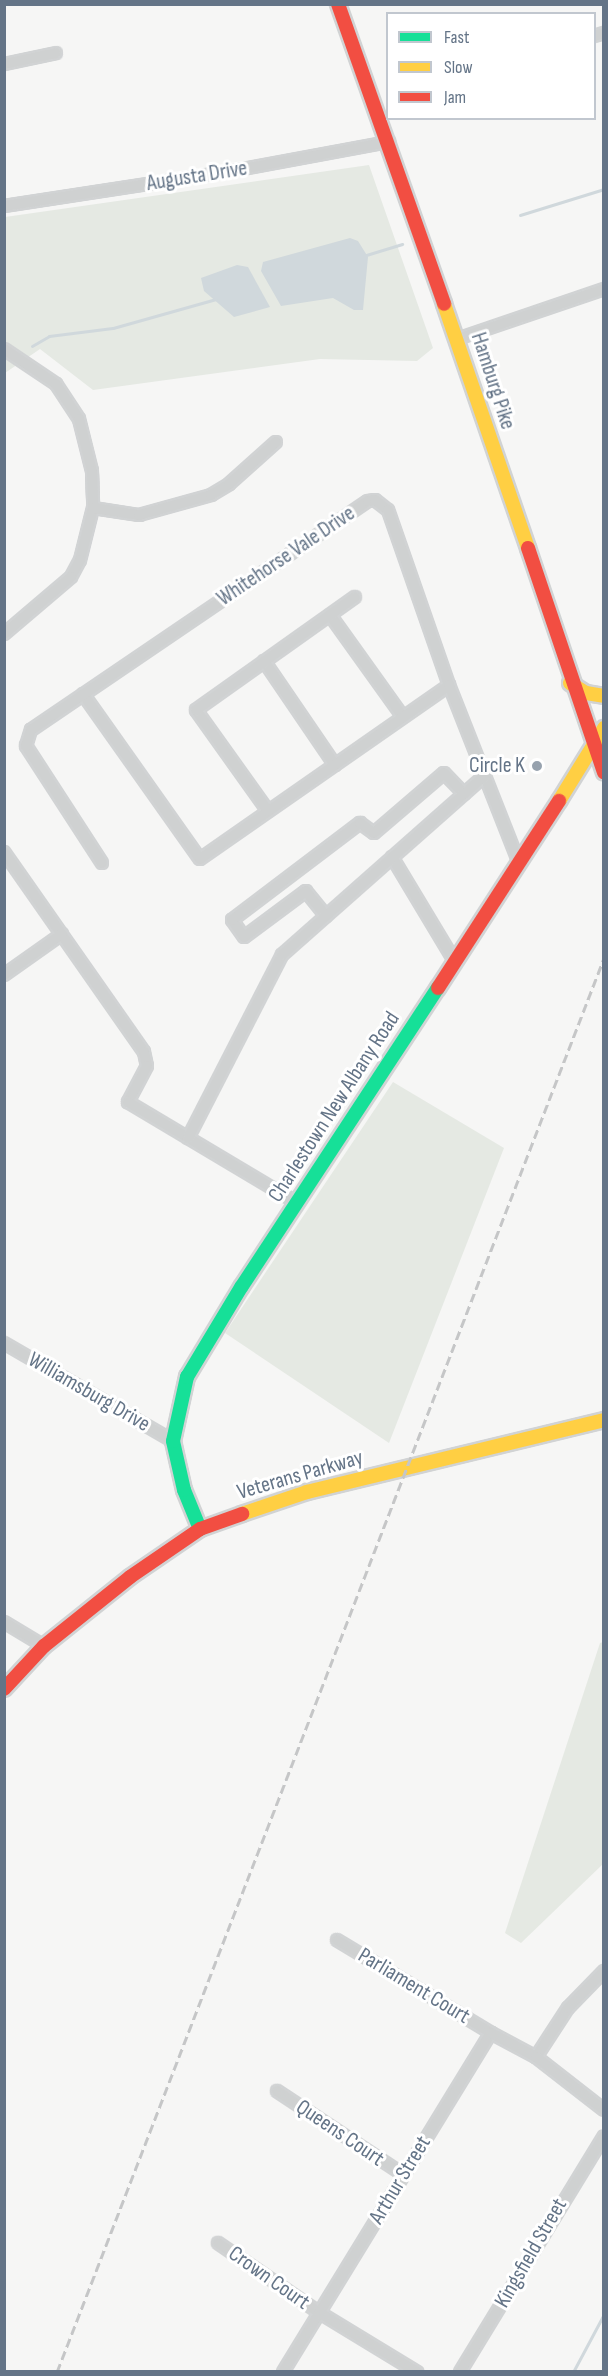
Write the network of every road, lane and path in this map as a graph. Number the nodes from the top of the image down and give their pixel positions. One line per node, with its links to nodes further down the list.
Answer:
1 (338, 4): 4 (main road, Hamburg Pike)
2 (57, 53): 3 (street)
3 (4, 64)
4 (382, 104): 5 (main road, Hamburg Pike)
5 (389, 142): 6 (street, Augusta Drive); 8 (main road, Hamburg Pike)
6 (4, 206)
7 (603, 290): 8 (street)
8 (458, 339): 16 (main road, Hamburg Pike)
9 (4, 349): 11 (street)
10 (276, 442): 11 (street)
11 (93, 508): 14 (street)
12 (355, 597): 13 (street)
13 (330, 615): 15 (street); 20 (street)
14 (4, 634)
15 (264, 661): 23 (street); 27 (street)
16 (570, 683): 19 (main road); 22 (main road, Hamburg Pike)
17 (449, 685): 18 (street, Whitehorse Vale Drive); 20 (street); 25 (street, Whitehorse Vale Drive)
18 (83, 694): 27 (street); 30 (street, Whitehorse Vale Drive)
19 (603, 696)
20 (403, 717): 23 (street)
21 (603, 728): 22 (main road, Charlestown New Albany Road)
22 (593, 745): 24 (main road, Hamburg Pike); 31 (main road, Charlestown New Albany Road)
23 (335, 765): 27 (street)
24 (603, 772)
25 (484, 776): 26 (street); 31 (street, Whitehorse Vale Drive)
26 (464, 794): 29 (street); 32 (street)
27 (268, 811)
28 (4, 852): 33 (street)
29 (392, 857): 32 (street); 34 (street)
30 (102, 863)
31 (520, 865): 34 (main road, Charlestown New Albany Road)
32 (326, 916): 36 (street)
33 (62, 934): 35 (street); 36 (street)
34 (455, 962): 37 (main road, Charlestown New Albany Road)
35 (4, 975)
36 (188, 1138): 37 (street)
37 (296, 1202): 40 (main road, Charlestown New Albany Road)
38 (4, 1342): 40 (street, Williamsburg Drive)
39 (603, 1420): 41 (main road, Veterans Parkway)
40 (173, 1441): 41 (main road, Charlestown New Albany Road)
41 (200, 1529): 43 (main road, Veterans Parkway)
42 (4, 1622): 43 (street)
43 (44, 1646): 44 (main road)
44 (4, 1689)
45 (337, 1940): 47 (street, Parliament Court)
46 (603, 1971): 48 (street)
47 (491, 2032): 48 (street); 52 (street, Arthur Street)
48 (536, 2057): 50 (street)
49 (277, 2091): 52 (street, Queens Court)
50 (603, 2110)
51 (603, 2136): 57 (street, Kingsfield Street)
52 (404, 2175): 54 (street, Arthur Street)
53 (218, 2243): 54 (street, Crown Court)
54 (320, 2313): 55 (street, Arthur Street); 56 (street, Crown Court)
55 (283, 2372)
56 (417, 2372)
57 (460, 2372)

